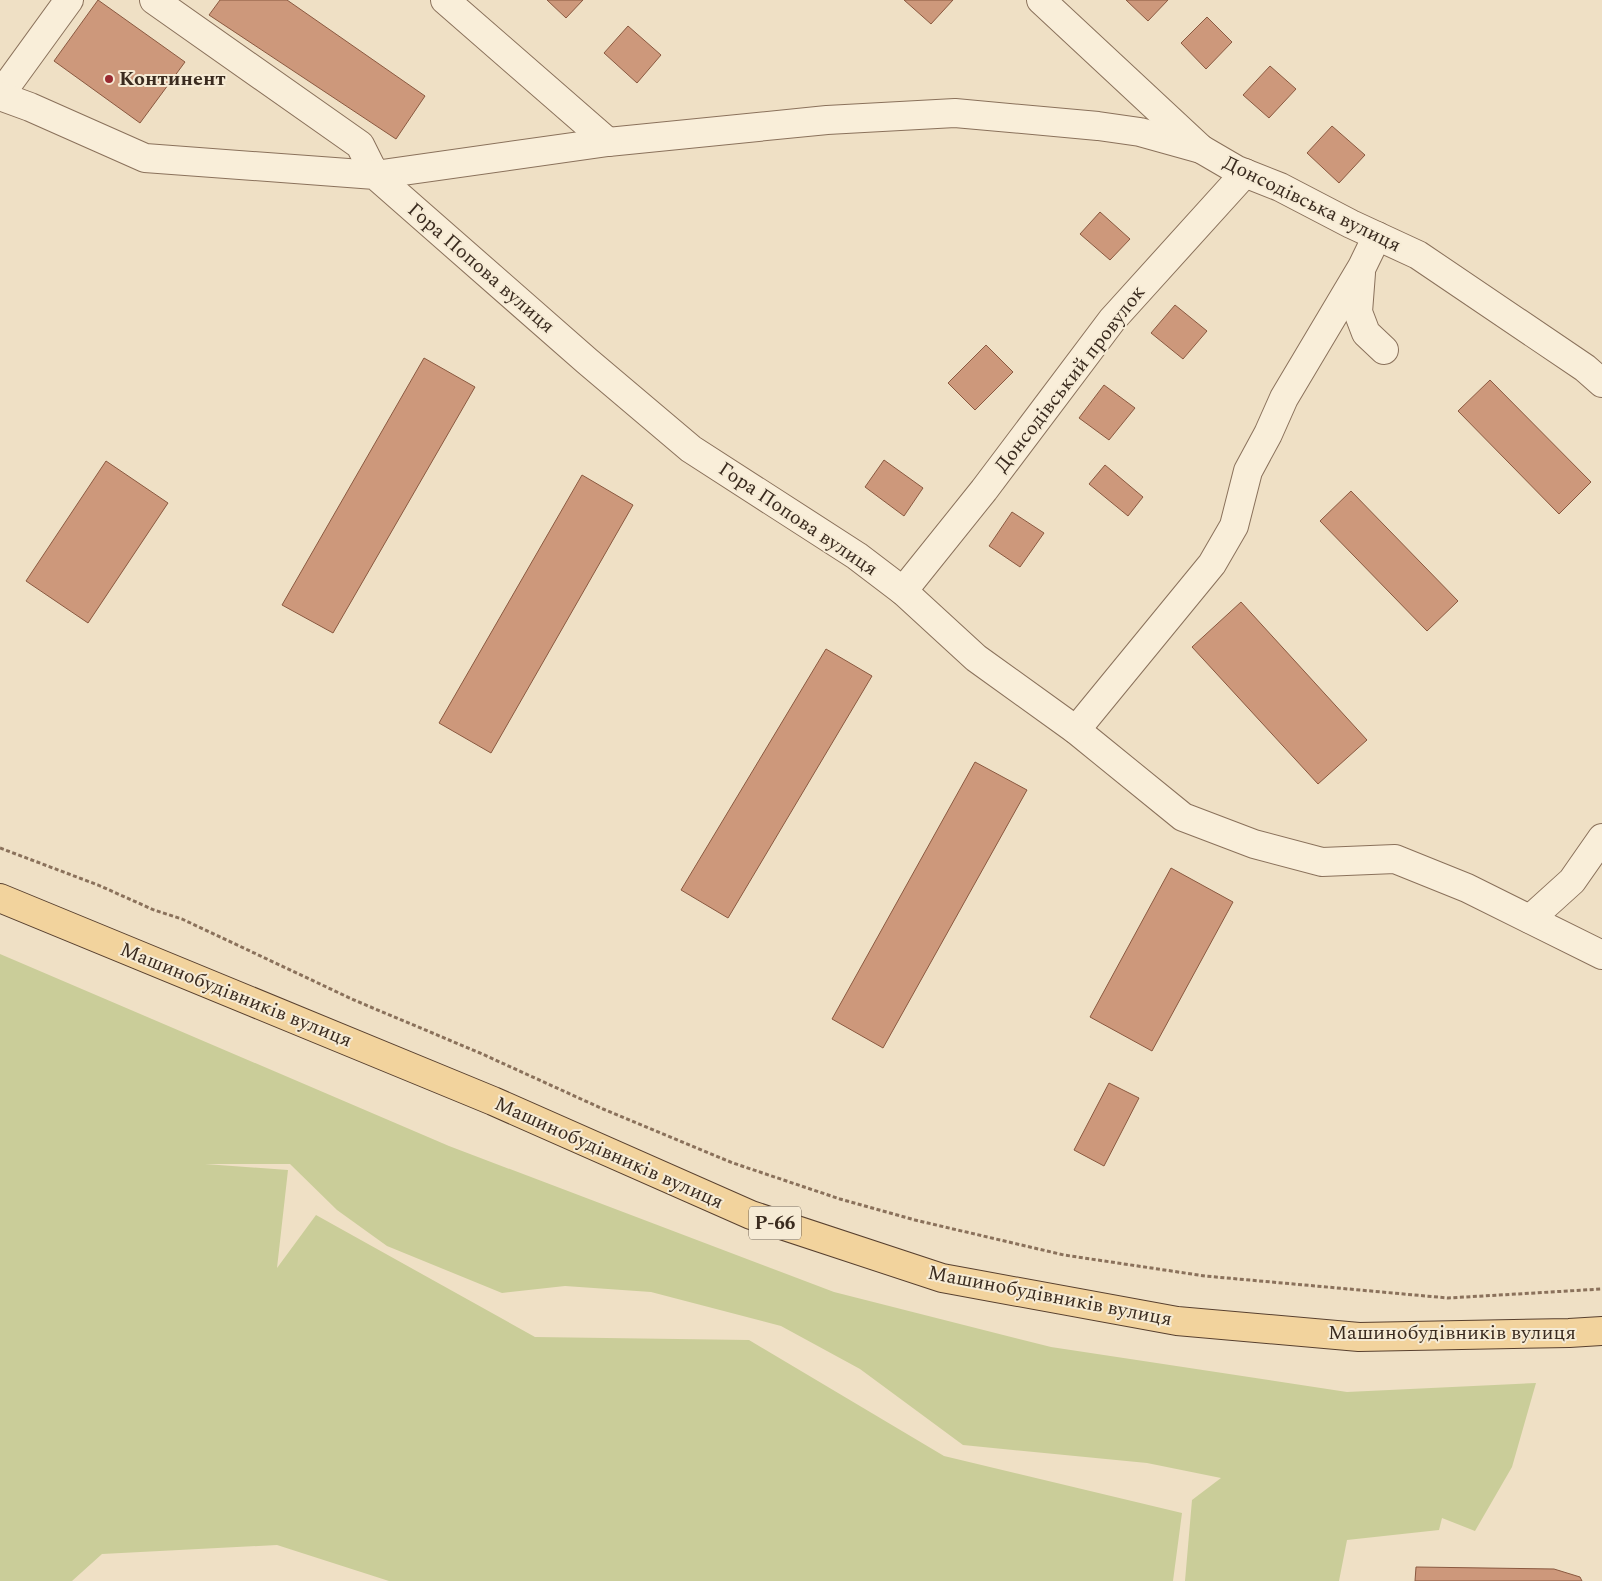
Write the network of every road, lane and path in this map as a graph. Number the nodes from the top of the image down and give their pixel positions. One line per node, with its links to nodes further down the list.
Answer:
1 (69, 0): 5 (street)
2 (154, 0): 9 (street)
3 (445, 0): 6 (street)
4 (1041, 0): 7 (street, Донсодівська вулиця)
5 (0, 96): 9 (street)
6 (608, 142): 7 (street); 9 (street)
7 (1201, 149): 8 (street, Донсодівська вулиця)
8 (1245, 173): 10 (street, Донсодівська вулиця); 14 (street, Донсодівський провулок)
9 (375, 176): 14 (street, Гора Попова вулиця)
10 (1377, 236): 11 (street); 13 (street, Донсодівська вулиця)
11 (1362, 267): 12 (street); 15 (street)
12 (1384, 350)
13 (1602, 383)
14 (903, 591): 15 (street, Гора Попова вулиця)
15 (1076, 730): 19 (street, Гора Попова вулиця)
16 (1599, 844): 19 (street)
17 (0, 848): 21 (path)
18 (0, 898): 22 (main road, Машинобудівників вулиця / Р-66)
19 (1530, 919): 20 (street, Гора Попова вулиця)
20 (1602, 955)
21 (1602, 1289)
22 (1602, 1331)

